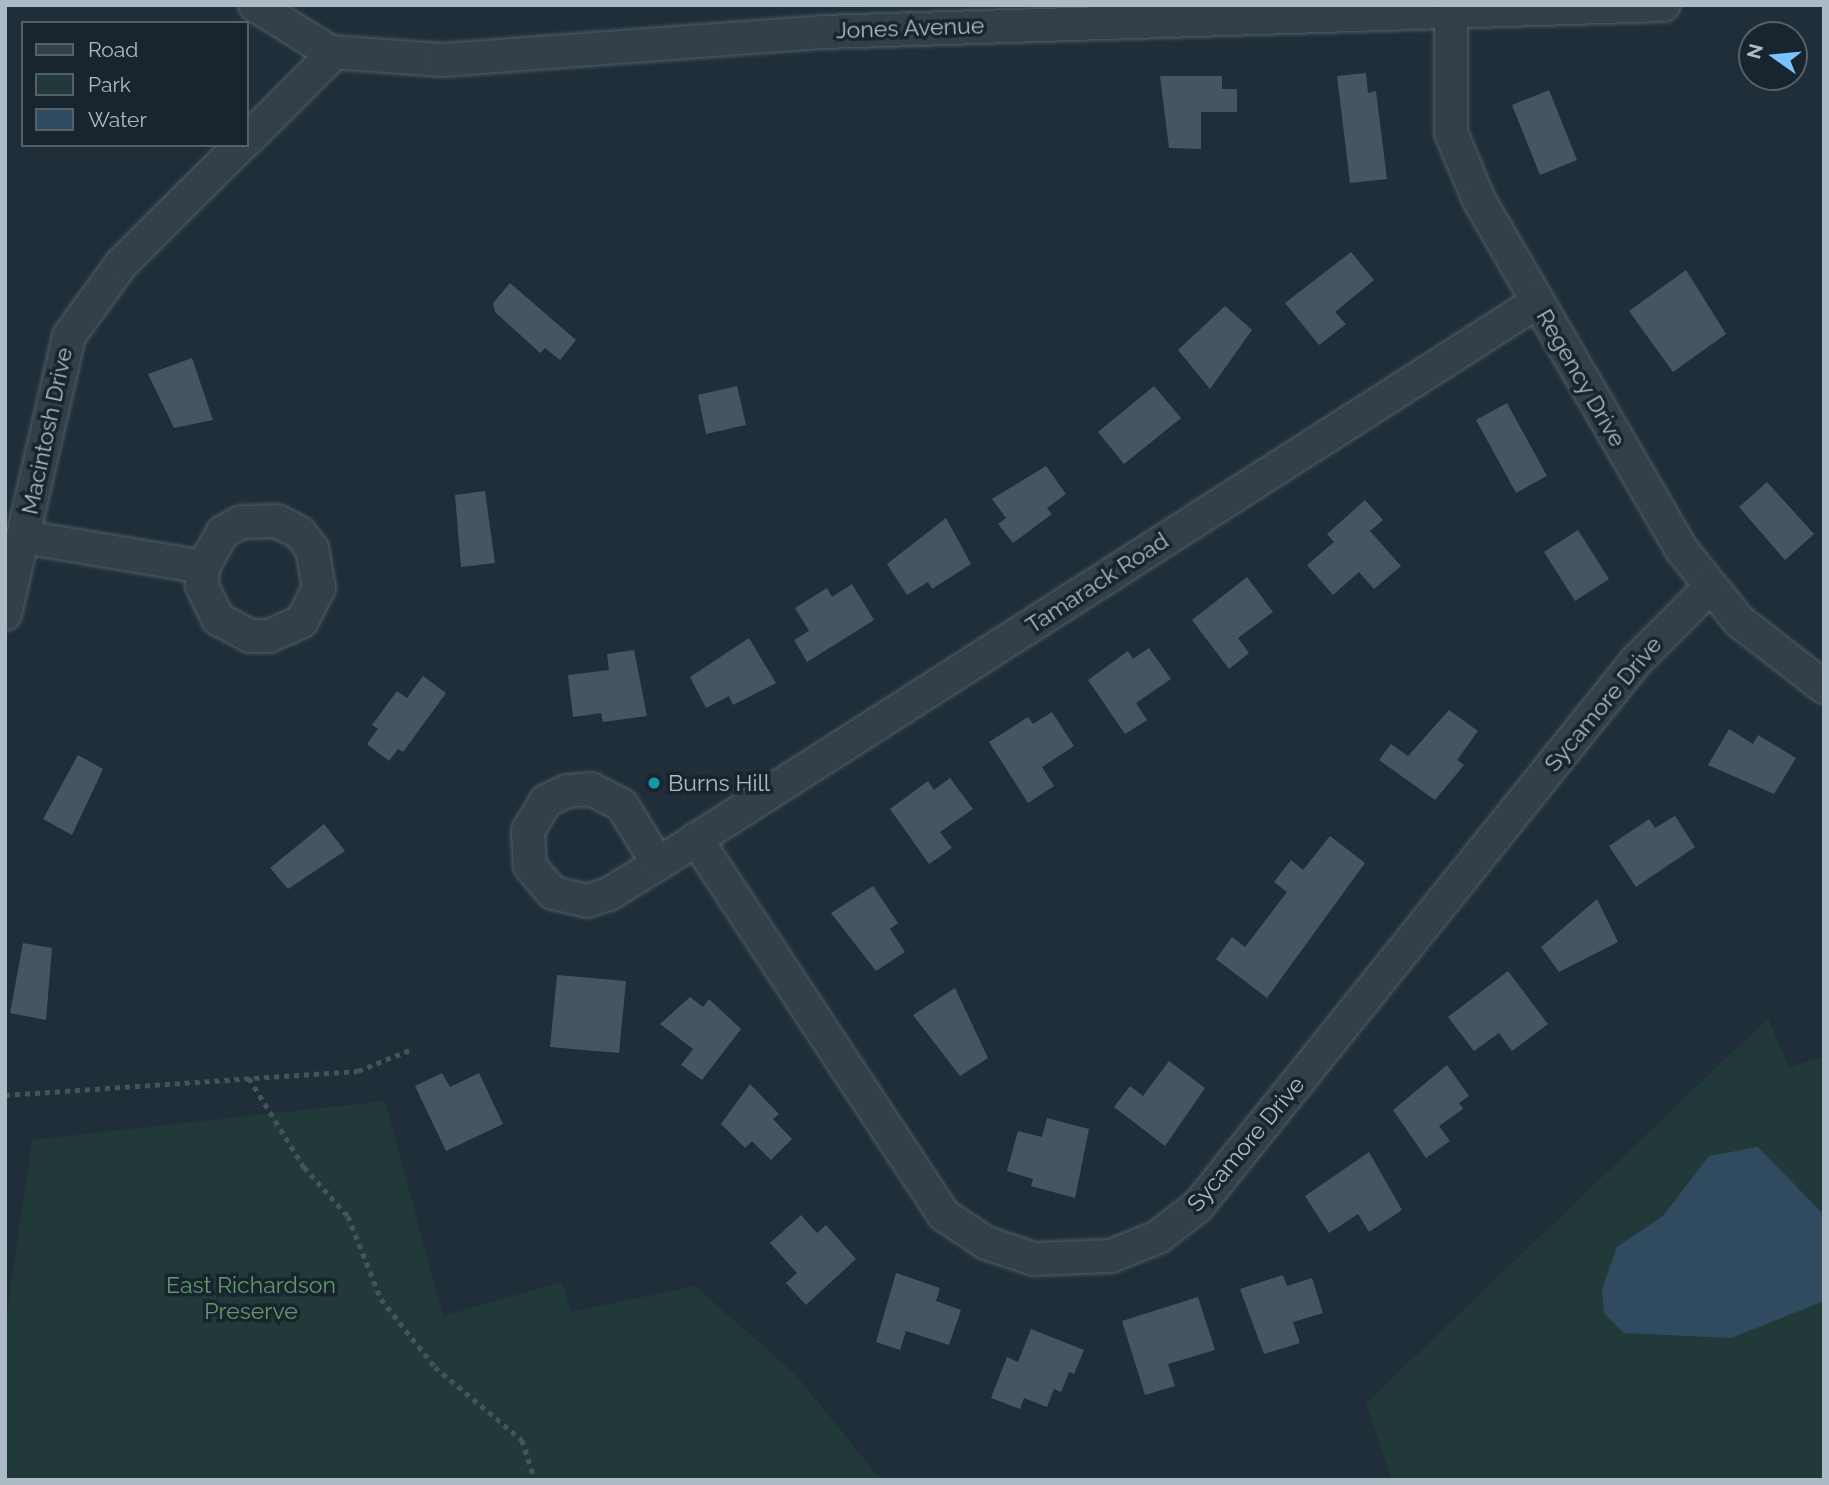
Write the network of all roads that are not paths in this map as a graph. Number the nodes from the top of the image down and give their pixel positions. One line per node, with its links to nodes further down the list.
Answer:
1 (256, 5): 4 (street, Jones Avenue)
2 (1664, 5): 3 (street, Jones Avenue)
3 (1451, 13): 4 (street, Jones Avenue); 7 (street, Regency Drive)
4 (335, 52): 5 (street)
5 (248, 139)
6 (239, 147): 8 (street, Macintosh Drive)
7 (1537, 302): 10 (street, Regency Drive); 13 (street, Tamarack Road)
8 (24, 537): 9 (street); 11 (street, Macintosh Drive)
9 (203, 567)
10 (1710, 587): 12 (street, Regency Drive); 13 (street, Sycamore Drive)
11 (5, 614)
12 (1824, 687)
13 (696, 839): 14 (street, Tamarack Road)
14 (658, 864)

